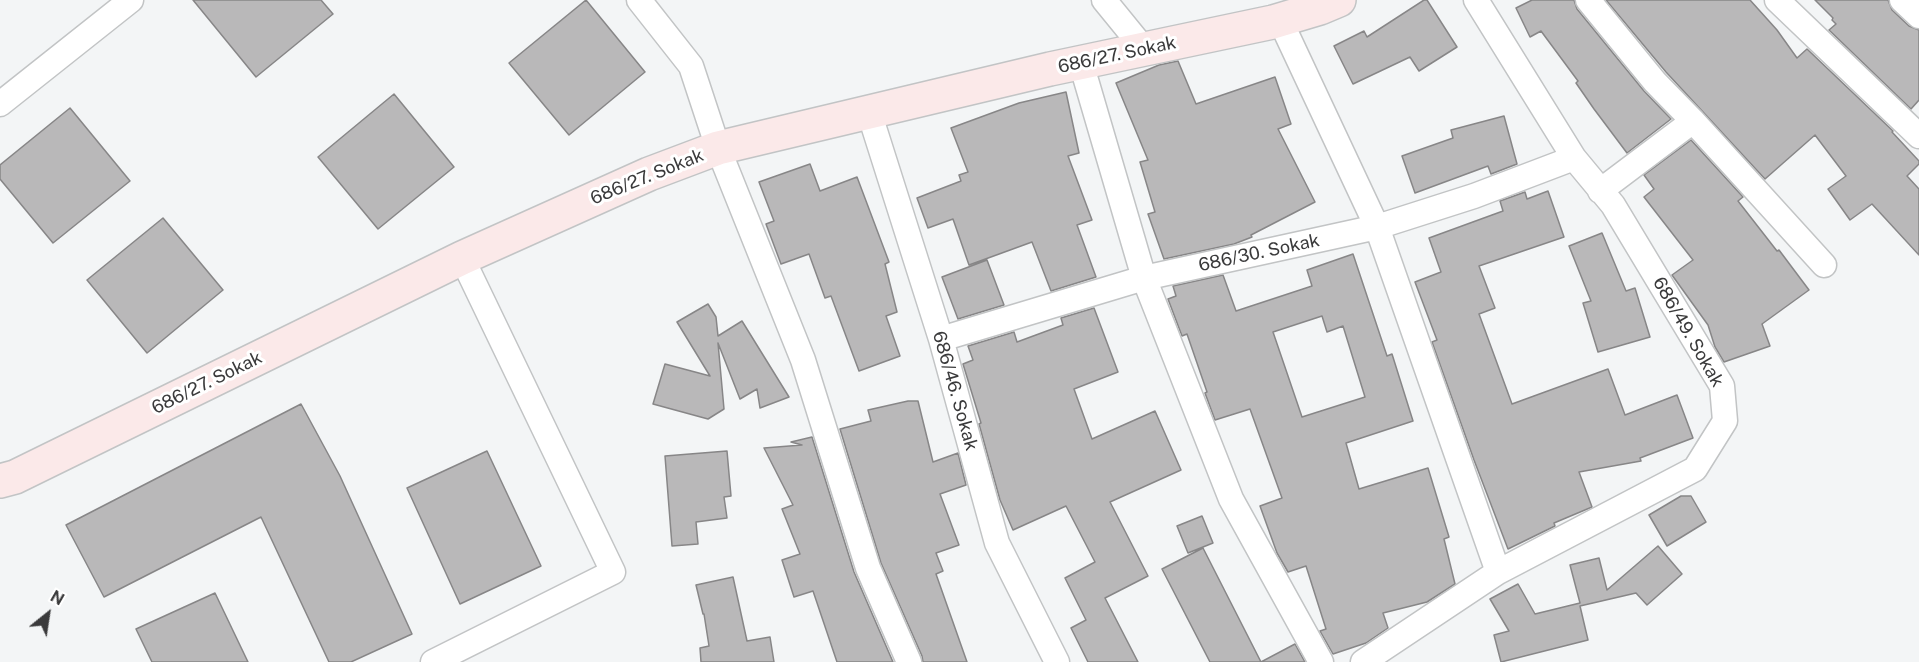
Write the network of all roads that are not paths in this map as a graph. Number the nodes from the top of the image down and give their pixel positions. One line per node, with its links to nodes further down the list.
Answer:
1 (131, 0): 13 (street)
2 (639, 0): 17 (street)
3 (1104, 0): 11 (street)
4 (1476, 0): 18 (street, 686/49. Sokak)
5 (1588, 0): 15 (street)
6 (1777, 0): 16 (street)
7 (1902, 0): 9 (street)
8 (1324, 3): 10 (street, 686/27. Sokak)
9 (1919, 16)
10 (1280, 20): 11 (street, 686/27. Sokak); 20 (street)
11 (1144, 49): 12 (street, 686/27. Sokak)
12 (1081, 63): 14 (street, 686/27. Sokak); 23 (street)
13 (0, 104)
14 (869, 112): 17 (street, 686/27. Sokak); 24 (street, 686/46. Sokak)
15 (1693, 121): 19 (street); 22 (street)
16 (1919, 135)
17 (718, 148): 21 (street, 686/27. Sokak); 28 (street)
18 (1574, 158): 19 (street, 686/49. Sokak); 20 (street, 686/30. Sokak)
19 (1600, 191): 26 (street, 686/49. Sokak)
20 (1377, 227): 23 (street, 686/30. Sokak); 26 (street)
21 (462, 258): 25 (street, 686/27. Sokak); 27 (street)
22 (1824, 265)
23 (1144, 278): 24 (street, 686/30. Sokak); 30 (street)
24 (941, 339): 29 (street, 686/46. Sokak)
25 (0, 481)
26 (1498, 572): 31 (street, 686/49. Sokak)
27 (433, 662)
28 (909, 662)
29 (1057, 662)
30 (1321, 662)
31 (1363, 662)

